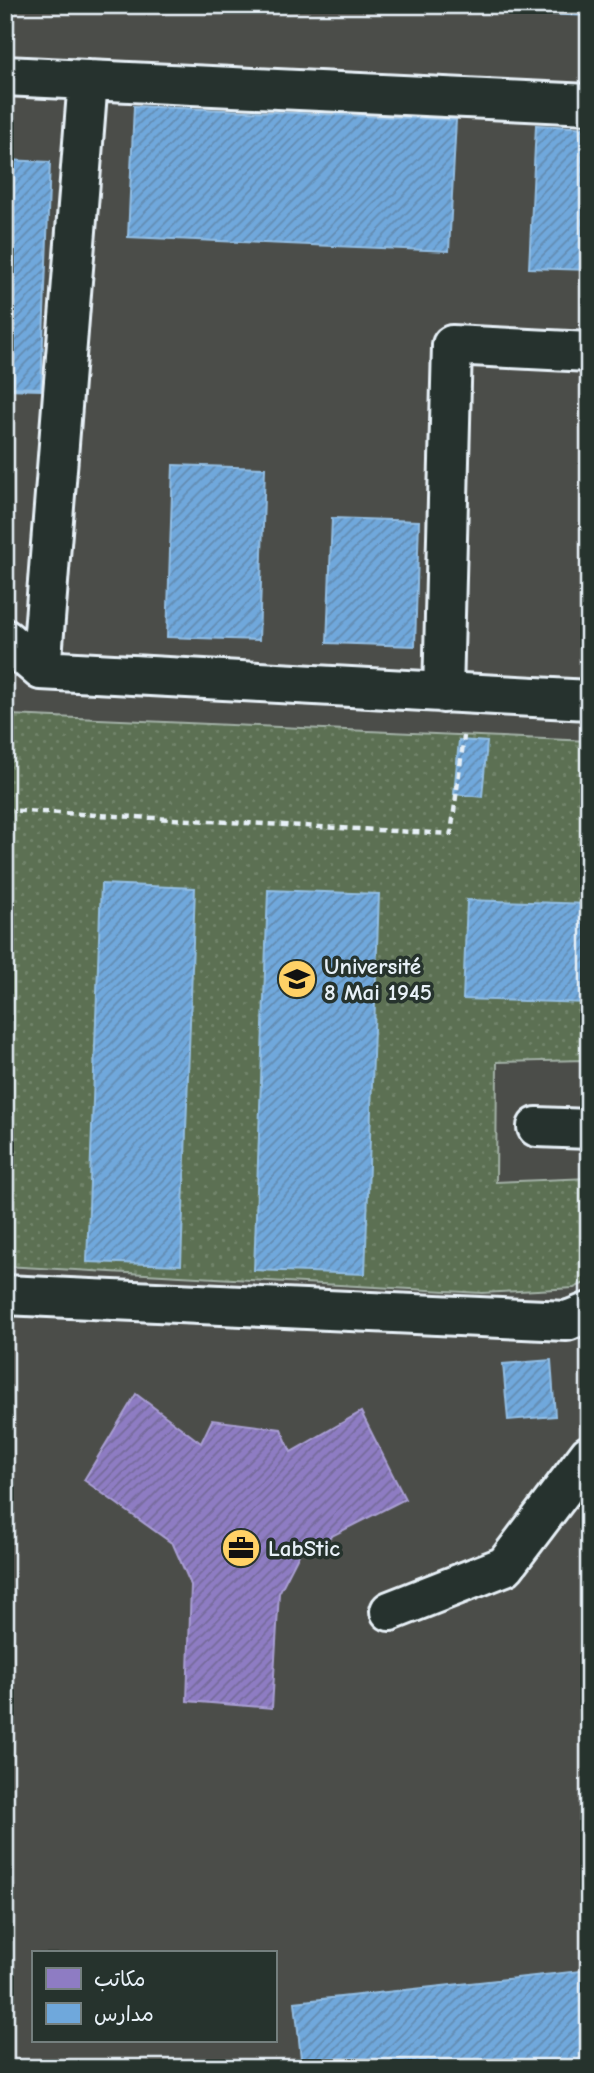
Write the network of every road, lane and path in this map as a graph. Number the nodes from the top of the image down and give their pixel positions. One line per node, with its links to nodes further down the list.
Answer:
1 (5, 76): 2 (lane)
2 (88, 80): 3 (lane); 6 (lane)
3 (589, 104)
4 (589, 352): 7 (lane)
5 (5, 639): 6 (lane)
6 (41, 670): 7 (lane)
7 (456, 693): 8 (lane); 9 (path)
8 (589, 700)
9 (5, 810)
10 (537, 1127): 11 (lane)
11 (589, 1129)
12 (5, 1295): 13 (lane)
13 (589, 1312)
14 (589, 1455): 15 (lane)
15 (390, 1611)

